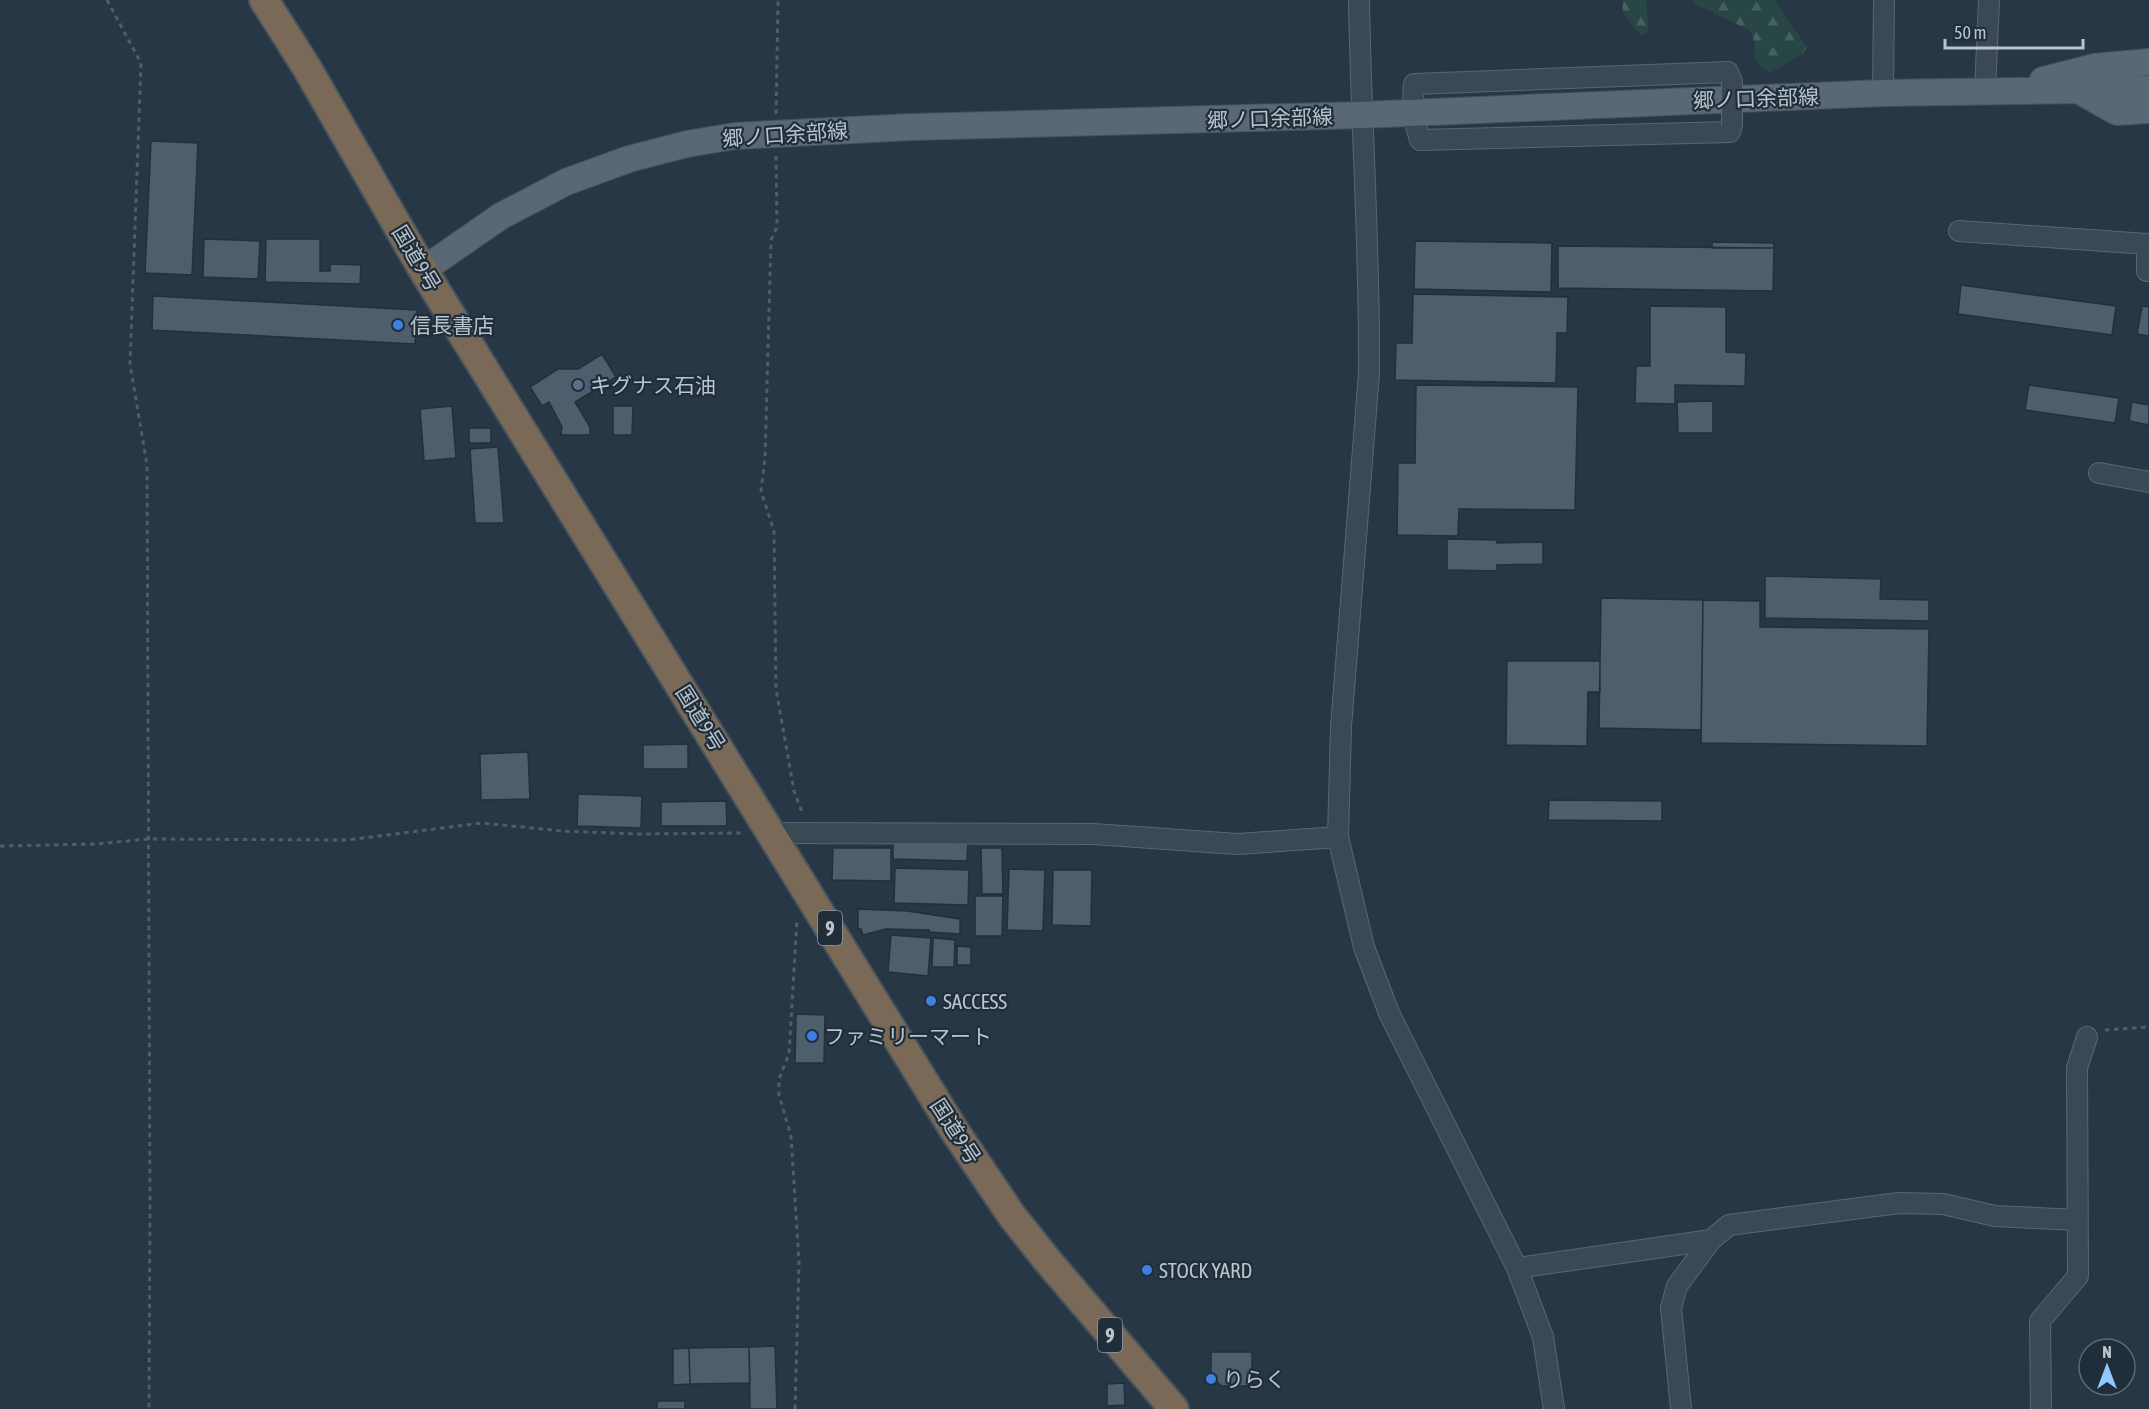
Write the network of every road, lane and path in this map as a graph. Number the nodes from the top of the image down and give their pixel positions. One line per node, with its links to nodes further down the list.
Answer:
1 (107, 0): 24 (path)
2 (264, 0): 17 (highway, 国道9号 / 9)
3 (778, 0): 15 (path)
4 (1359, 0): 14 (street)
5 (1884, 0): 11 (street)
6 (1989, 0): 10 (street)
7 (2149, 62): 10 (main road)
8 (2078, 90): 9 (main road, 郷ノ口余部線); 10 (main road, 郷ノ口余部線); 12 (main road)
9 (2149, 90)
10 (1993, 91): 11 (main road, 郷ノ口余部線)
11 (1884, 93): 13 (main road, 郷ノ口余部線)
12 (2149, 110)
13 (1412, 113): 13 (street, bridge); 14 (main road, 郷ノ口余部線)
14 (1361, 115): 15 (main road, 郷ノ口余部線); 23 (street)
15 (776, 132): 17 (main road, 郷ノ口余部線); 21 (path)
16 (1959, 231): 18 (street)
17 (423, 270): 22 (highway, 国道9号 / 9)
18 (2149, 271)
19 (2099, 473): 20 (street)
20 (2149, 482)
21 (806, 831): 22 (street); 23 (street)
22 (771, 832): 24 (path); 26 (highway, 国道9号 / 9)
23 (1338, 837): 31 (street)
24 (148, 839): 25 (path); 32 (path)
25 (0, 846)
26 (804, 886): 33 (path); 34 (highway, 国道9号 / 9)
27 (2149, 1027): 28 (path)
28 (2087, 1037): 29 (street)
29 (2078, 1220): 30 (street); 37 (street)
30 (1712, 1240): 31 (street); 36 (street)
31 (1517, 1268): 35 (street)
32 (149, 1409)
33 (795, 1409)
34 (1174, 1409)
35 (1554, 1409)
36 (1681, 1409)
37 (2041, 1409)

